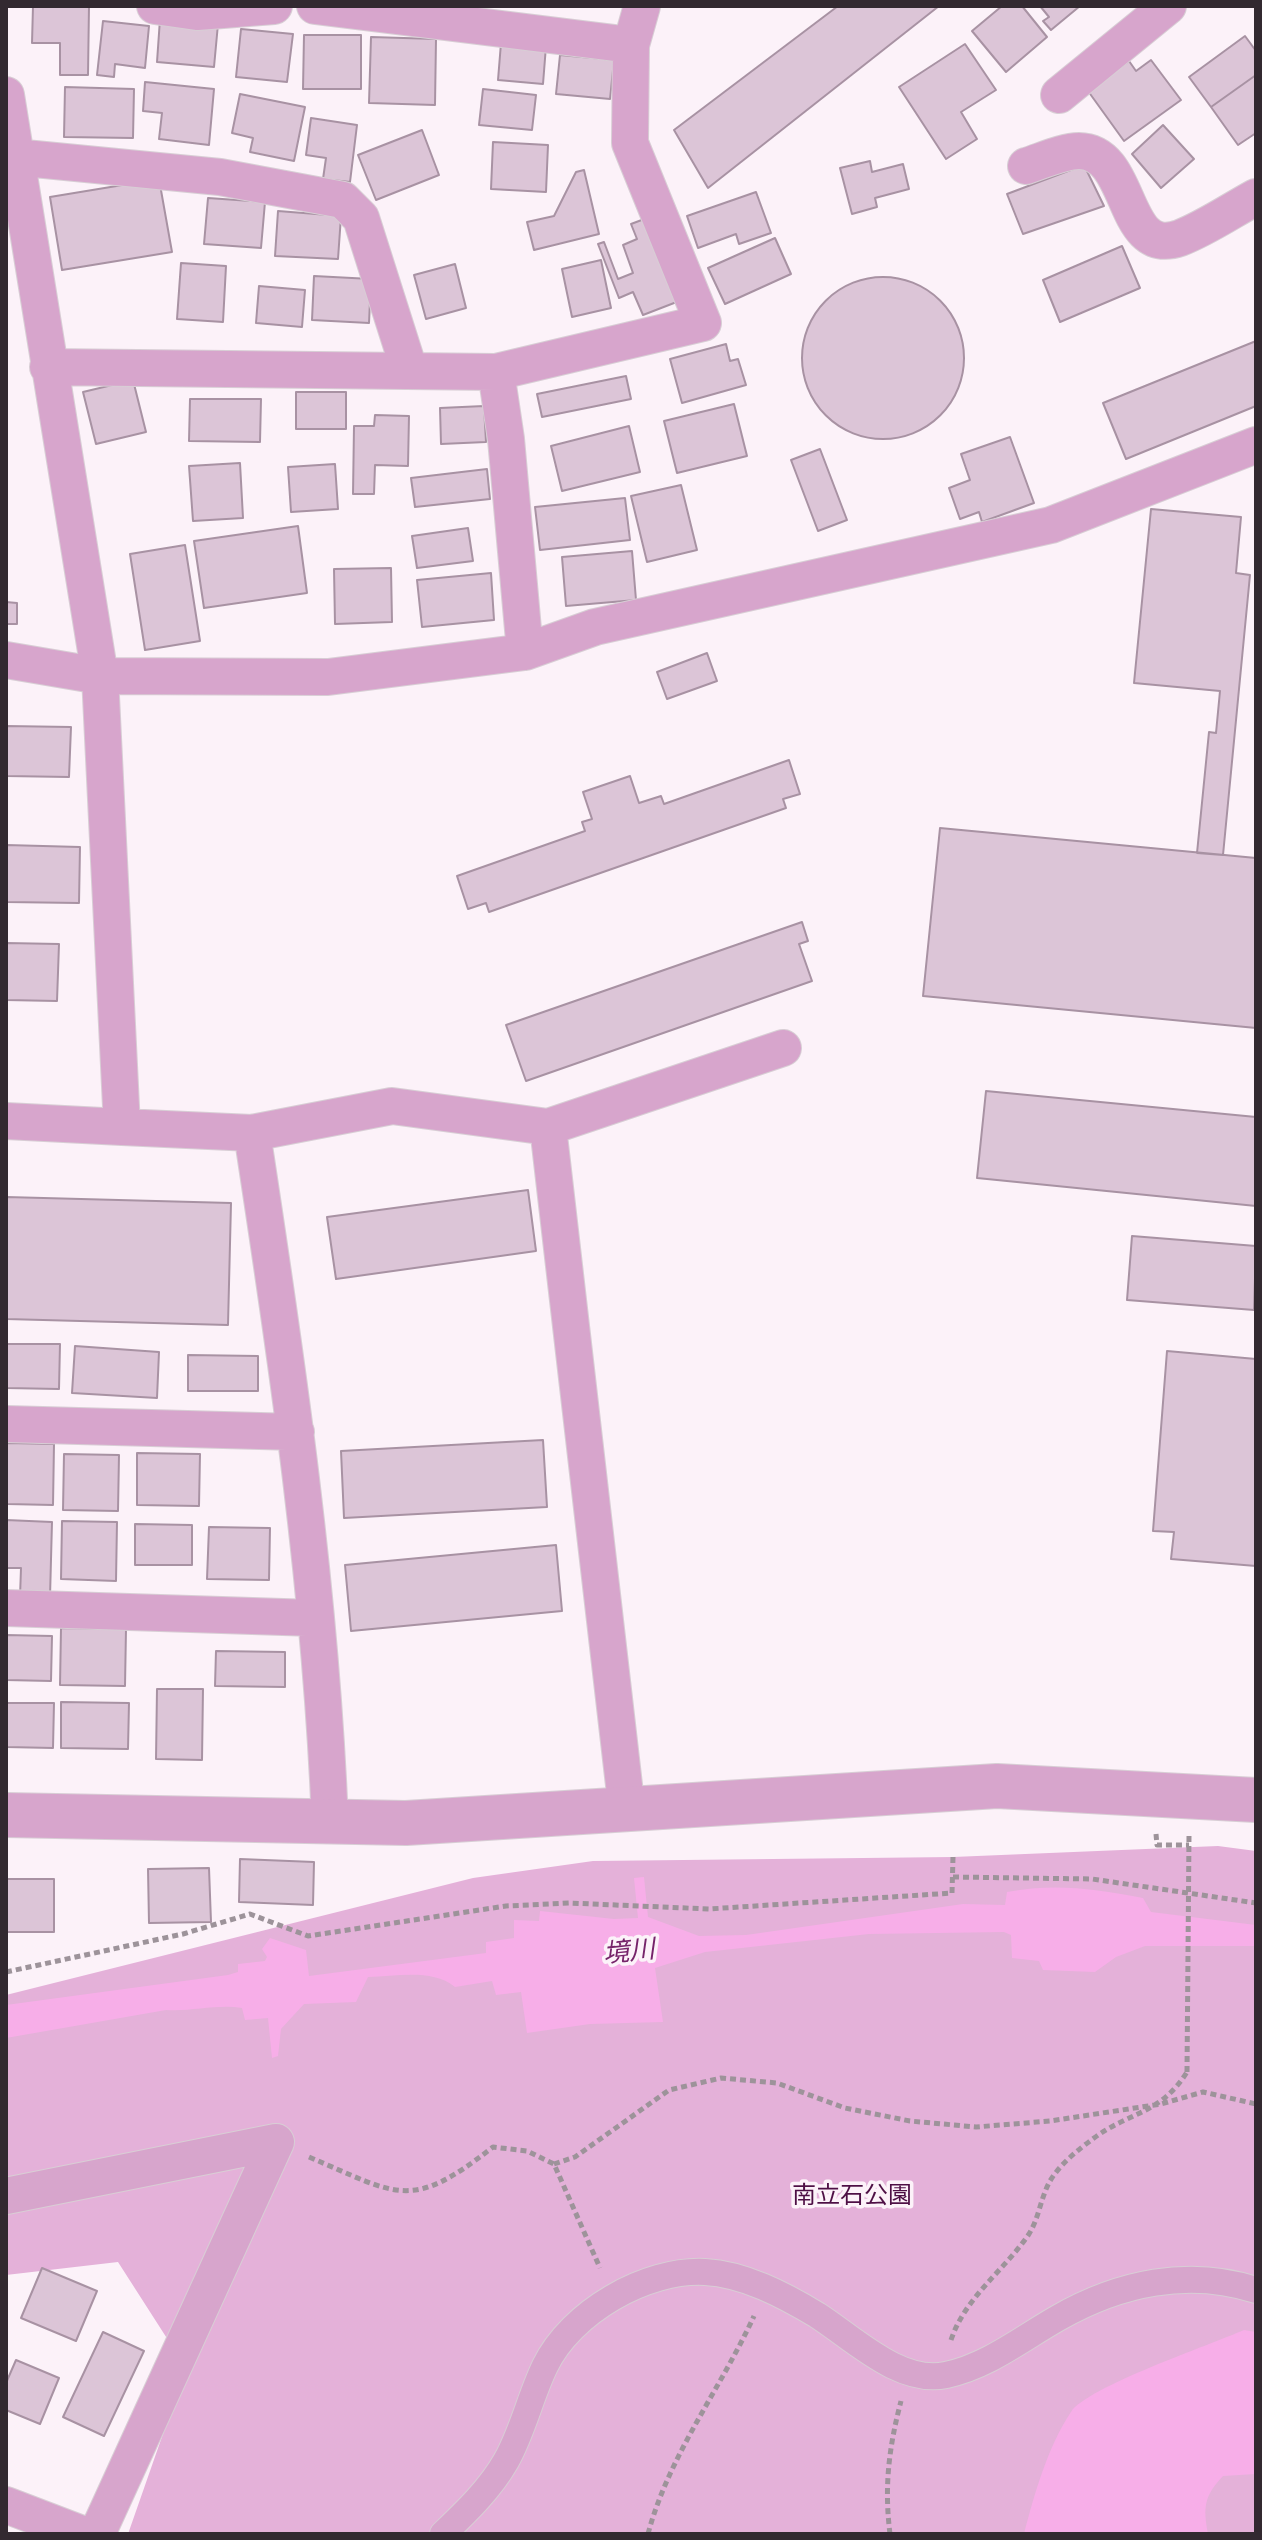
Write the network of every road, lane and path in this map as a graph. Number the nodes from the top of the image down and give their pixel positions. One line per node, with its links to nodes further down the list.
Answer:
1 (155, 6): 2 (street)
2 (274, 6)
3 (315, 6): 6 (street)
4 (642, 6): 6 (street)
5 (1168, 6): 8 (street)
6 (631, 45): 14 (street)
7 (6, 95): 9 (street)
8 (1059, 95)
9 (14, 157): 12 (street); 13 (street)
10 (1026, 166): 11 (street)
11 (1256, 197)
12 (48, 367): 13 (street); 18 (street)
13 (409, 369): 14 (street)
14 (496, 372): 16 (street)
15 (1256, 445): 16 (street)
16 (525, 652): 18 (street)
17 (6, 660): 18 (street)
18 (100, 676): 21 (street)
19 (783, 1048): 22 (street)
20 (6, 1121): 21 (street)
21 (122, 1127): 23 (street)
22 (548, 1127): 23 (street); 29 (street)
23 (252, 1133): 25 (street)
24 (6, 1424): 25 (street)
25 (296, 1432): 27 (street)
26 (6, 1608): 27 (street)
27 (314, 1618): 31 (street)
28 (1256, 1800): 29 (street)
29 (627, 1811): 31 (street)
30 (6, 1815): 31 (street)
31 (330, 1823)
32 (1189, 1836): 37 (path, bridge)
33 (953, 1857): 34 (path)
34 (953, 1877): 35 (path); 36 (path)
35 (1256, 1903)
36 (6, 1972)
37 (1161, 2104): 38 (path); 40 (path); 46 (path)
38 (1256, 2104)
39 (276, 2142): 40 (path); 41 (street); 49 (street)
40 (554, 2164): 44 (path)
41 (6, 2196)
42 (766, 2289): 44 (street); 45 (street); 51 (path)
43 (1256, 2290): 46 (street)
44 (613, 2298): 50 (street)
45 (908, 2373): 46 (street); 52 (path)
46 (942, 2376)
47 (6, 2505): 48 (street)
48 (82, 2534)
49 (97, 2534)
50 (443, 2534)
51 (648, 2534)
52 (890, 2534)

